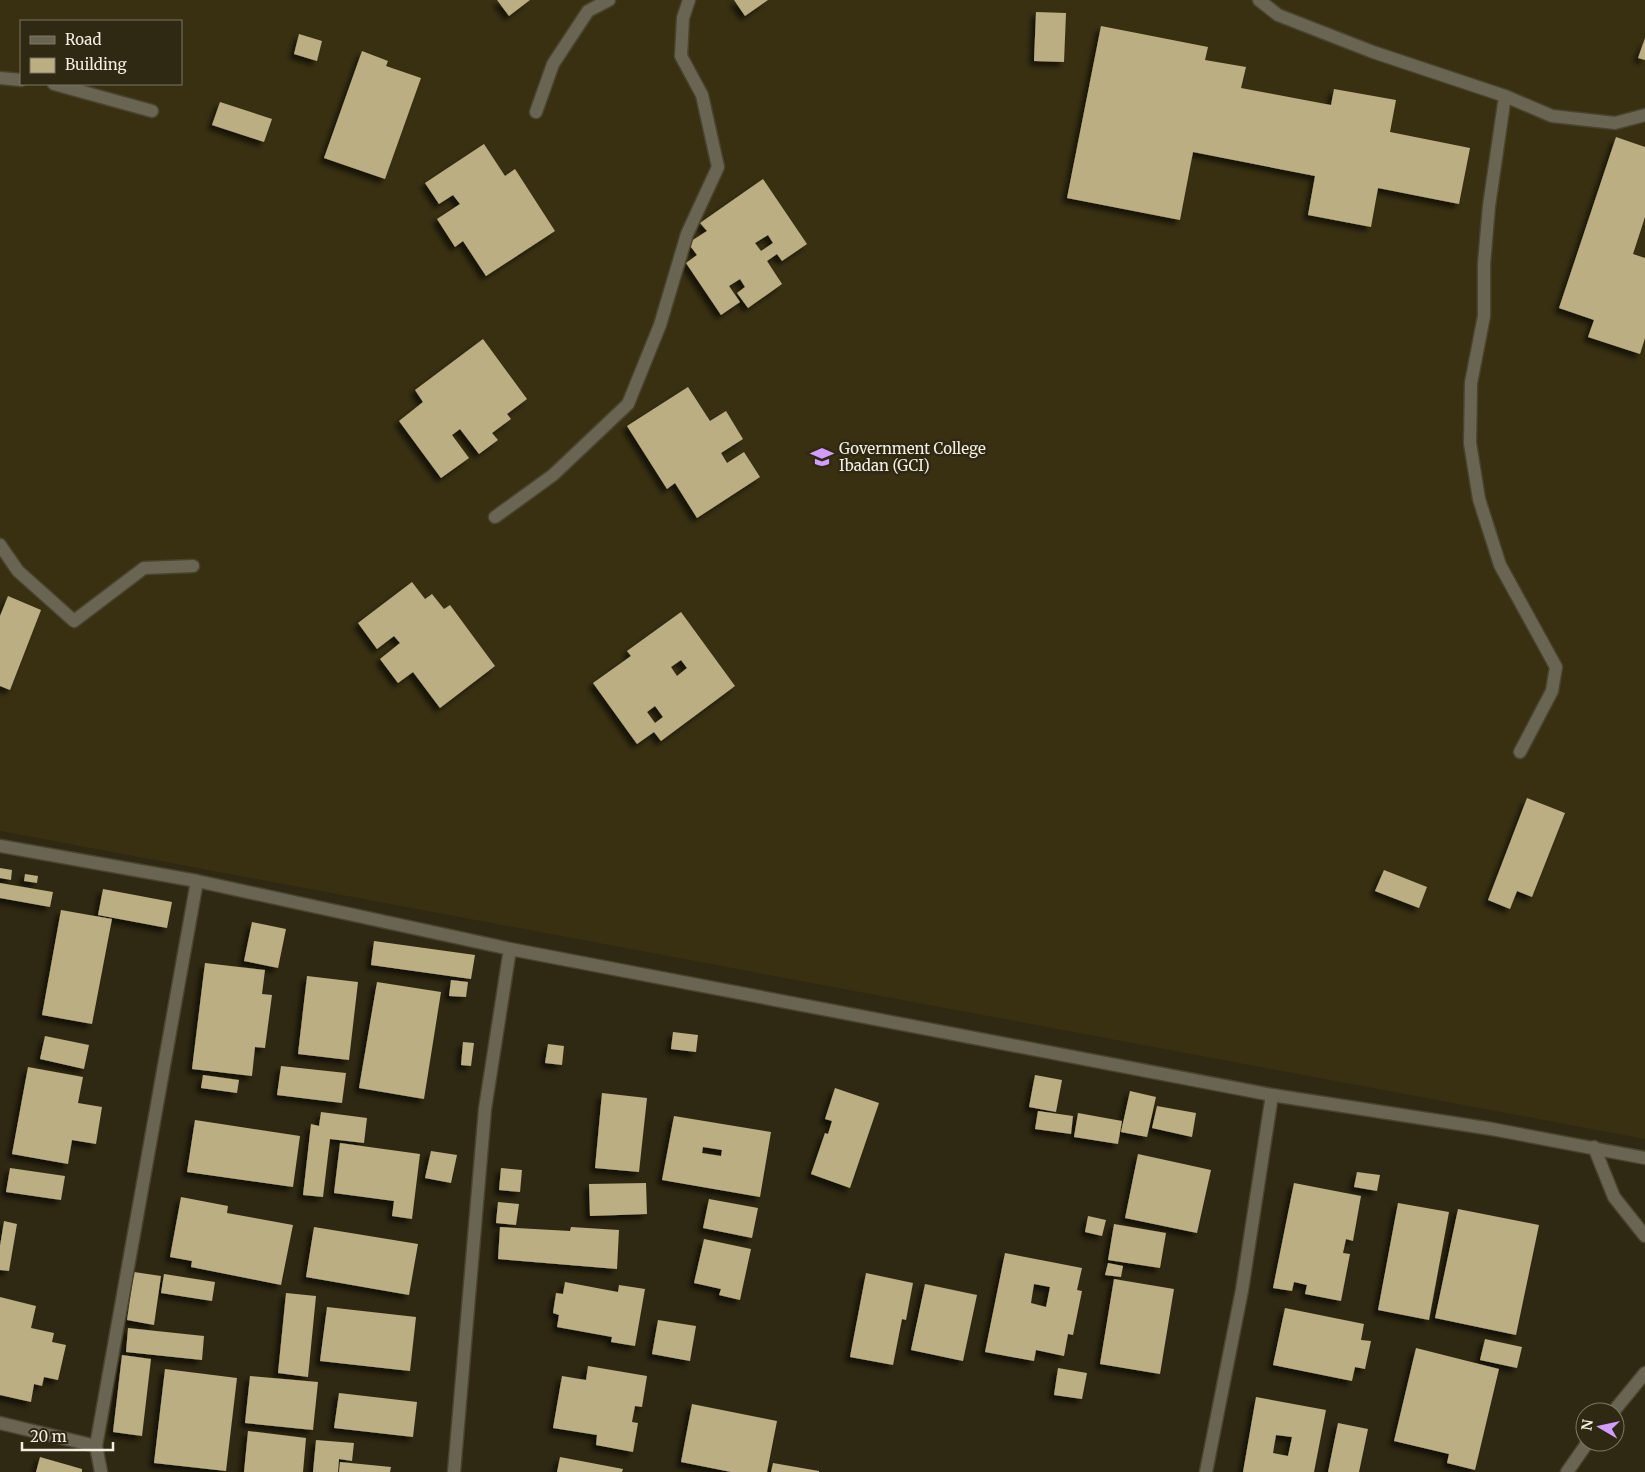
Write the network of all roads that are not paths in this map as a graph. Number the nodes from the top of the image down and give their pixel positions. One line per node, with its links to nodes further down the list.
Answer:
1 (609, 0): 9 (street)
2 (689, 0): 11 (street)
3 (1259, 0): 7 (street)
4 (0, 78): 5 (street)
5 (20, 80)
6 (58, 85): 8 (street)
7 (1505, 96): 10 (street); 14 (street)
8 (152, 111)
9 (536, 112)
10 (1645, 115)
11 (495, 517)
12 (0, 545): 13 (street)
13 (193, 566)
14 (1520, 752)
15 (0, 846): 16 (street)
16 (197, 881): 17 (street); 25 (street)
17 (510, 950): 18 (street); 28 (street)
18 (1272, 1095): 19 (street); 29 (street)
19 (1594, 1147): 20 (street); 21 (street)
20 (1645, 1158)
21 (1645, 1236)
22 (1645, 1373): 23 (street)
23 (1621, 1402)
24 (0, 1423): 25 (street)
25 (96, 1446): 27 (street)
26 (1581, 1452): 30 (street)
27 (101, 1472)
28 (454, 1472)
29 (1206, 1472)
30 (1566, 1472)

